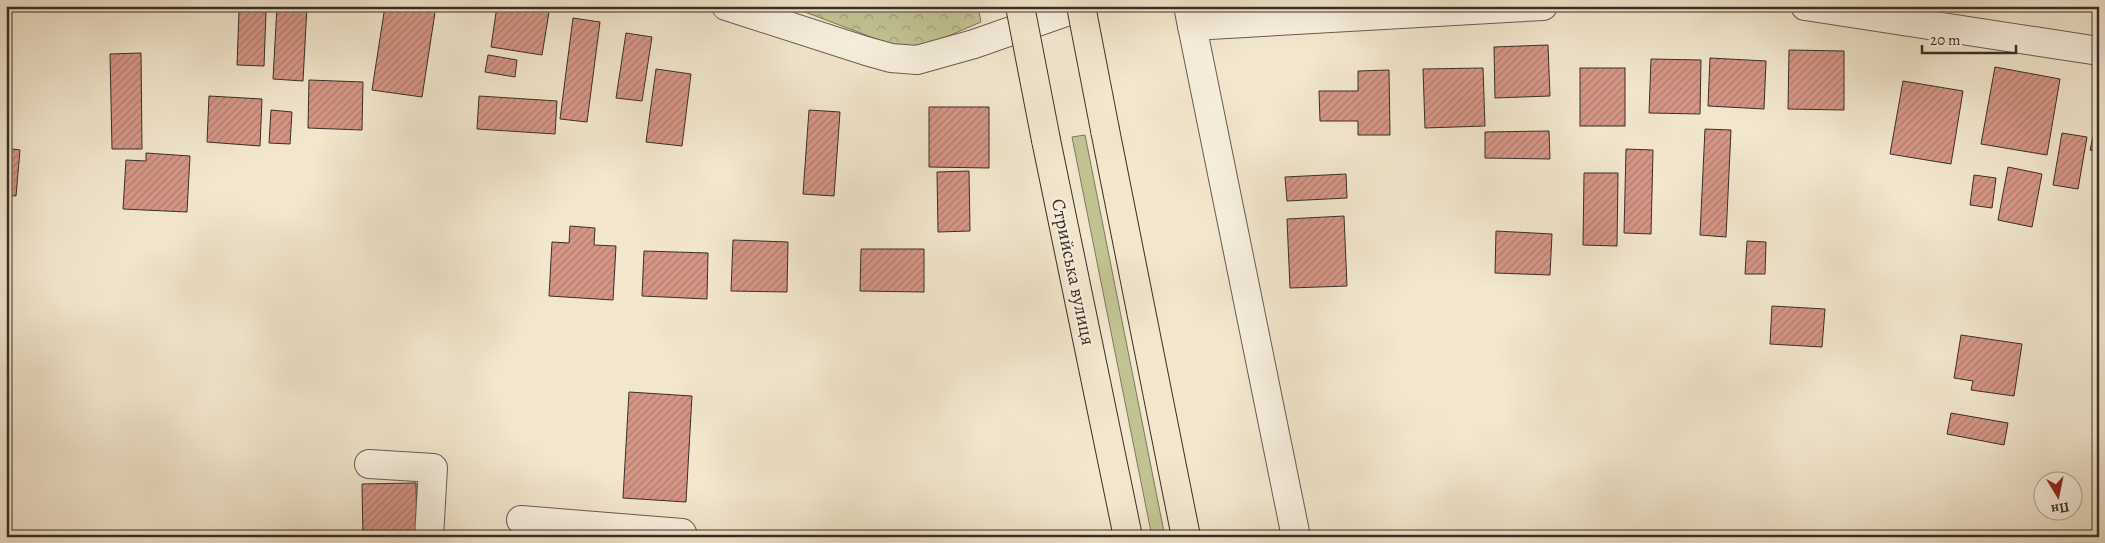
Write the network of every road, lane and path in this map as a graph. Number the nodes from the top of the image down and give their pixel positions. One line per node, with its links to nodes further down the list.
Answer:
1 (726, 6): 3 (street)
2 (1020, 6): 13 (highway, Стрийська вулиця, bridge)
3 (1082, 6): 14 (highway, bridge)
4 (1543, 6): 6 (street)
5 (1805, 6): 7 (street)
6 (1190, 16): 15 (street)
7 (2099, 51)
8 (369, 464): 12 (street)
9 (521, 520): 10 (street)
10 (606, 531): 11 (street)
11 (682, 533)
12 (429, 537)
13 (1128, 537)
14 (1186, 537)
15 (1296, 537)

